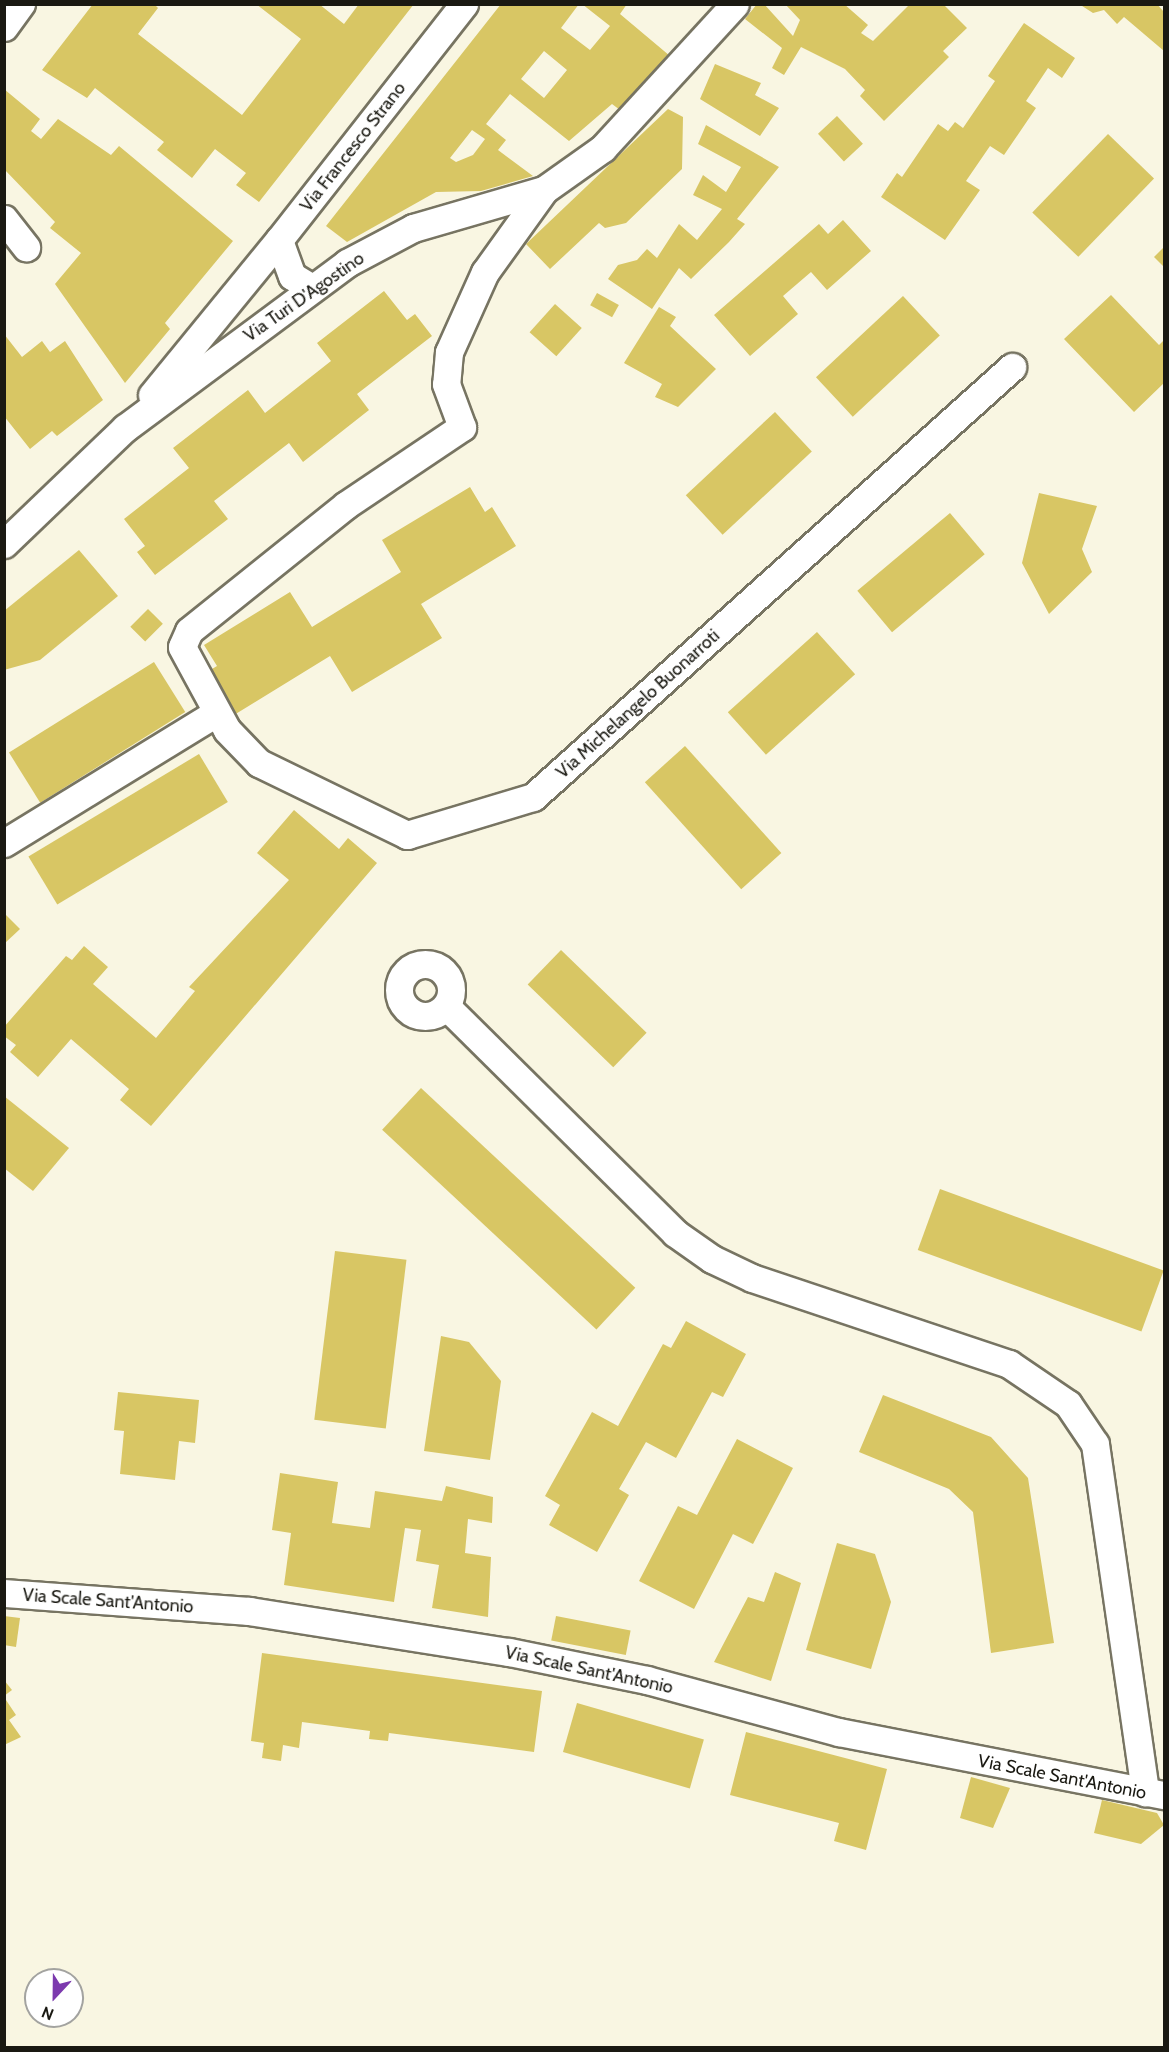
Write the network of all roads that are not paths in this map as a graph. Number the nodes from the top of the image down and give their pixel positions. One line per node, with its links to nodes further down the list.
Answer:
1 (21, 4): 4 (street)
2 (464, 4): 7 (street, Via Francesco Strano)
3 (735, 4): 5 (street, Via Turi D'Agostino)
4 (4, 27)
5 (544, 190): 9 (street, Via Turi D'Agostino); 13 (street, Via Michelangelo Buonarroti)
6 (4, 219): 8 (street)
7 (279, 240): 9 (street); 11 (street, Via Francesco Strano)
8 (26, 247)
9 (312, 288): 11 (street, Via Turi D'Agostino)
10 (1012, 367): 13 (street, Via Michelangelo Buonarroti)
11 (125, 428): 12 (street, Via Turi D'Agostino)
12 (4, 544)
13 (216, 713): 14 (street)
14 (4, 843)
15 (447, 1007): 17 (street)
16 (4, 1593): 17 (street, Via Scale Sant'Antonio)
17 (1155, 1794)

